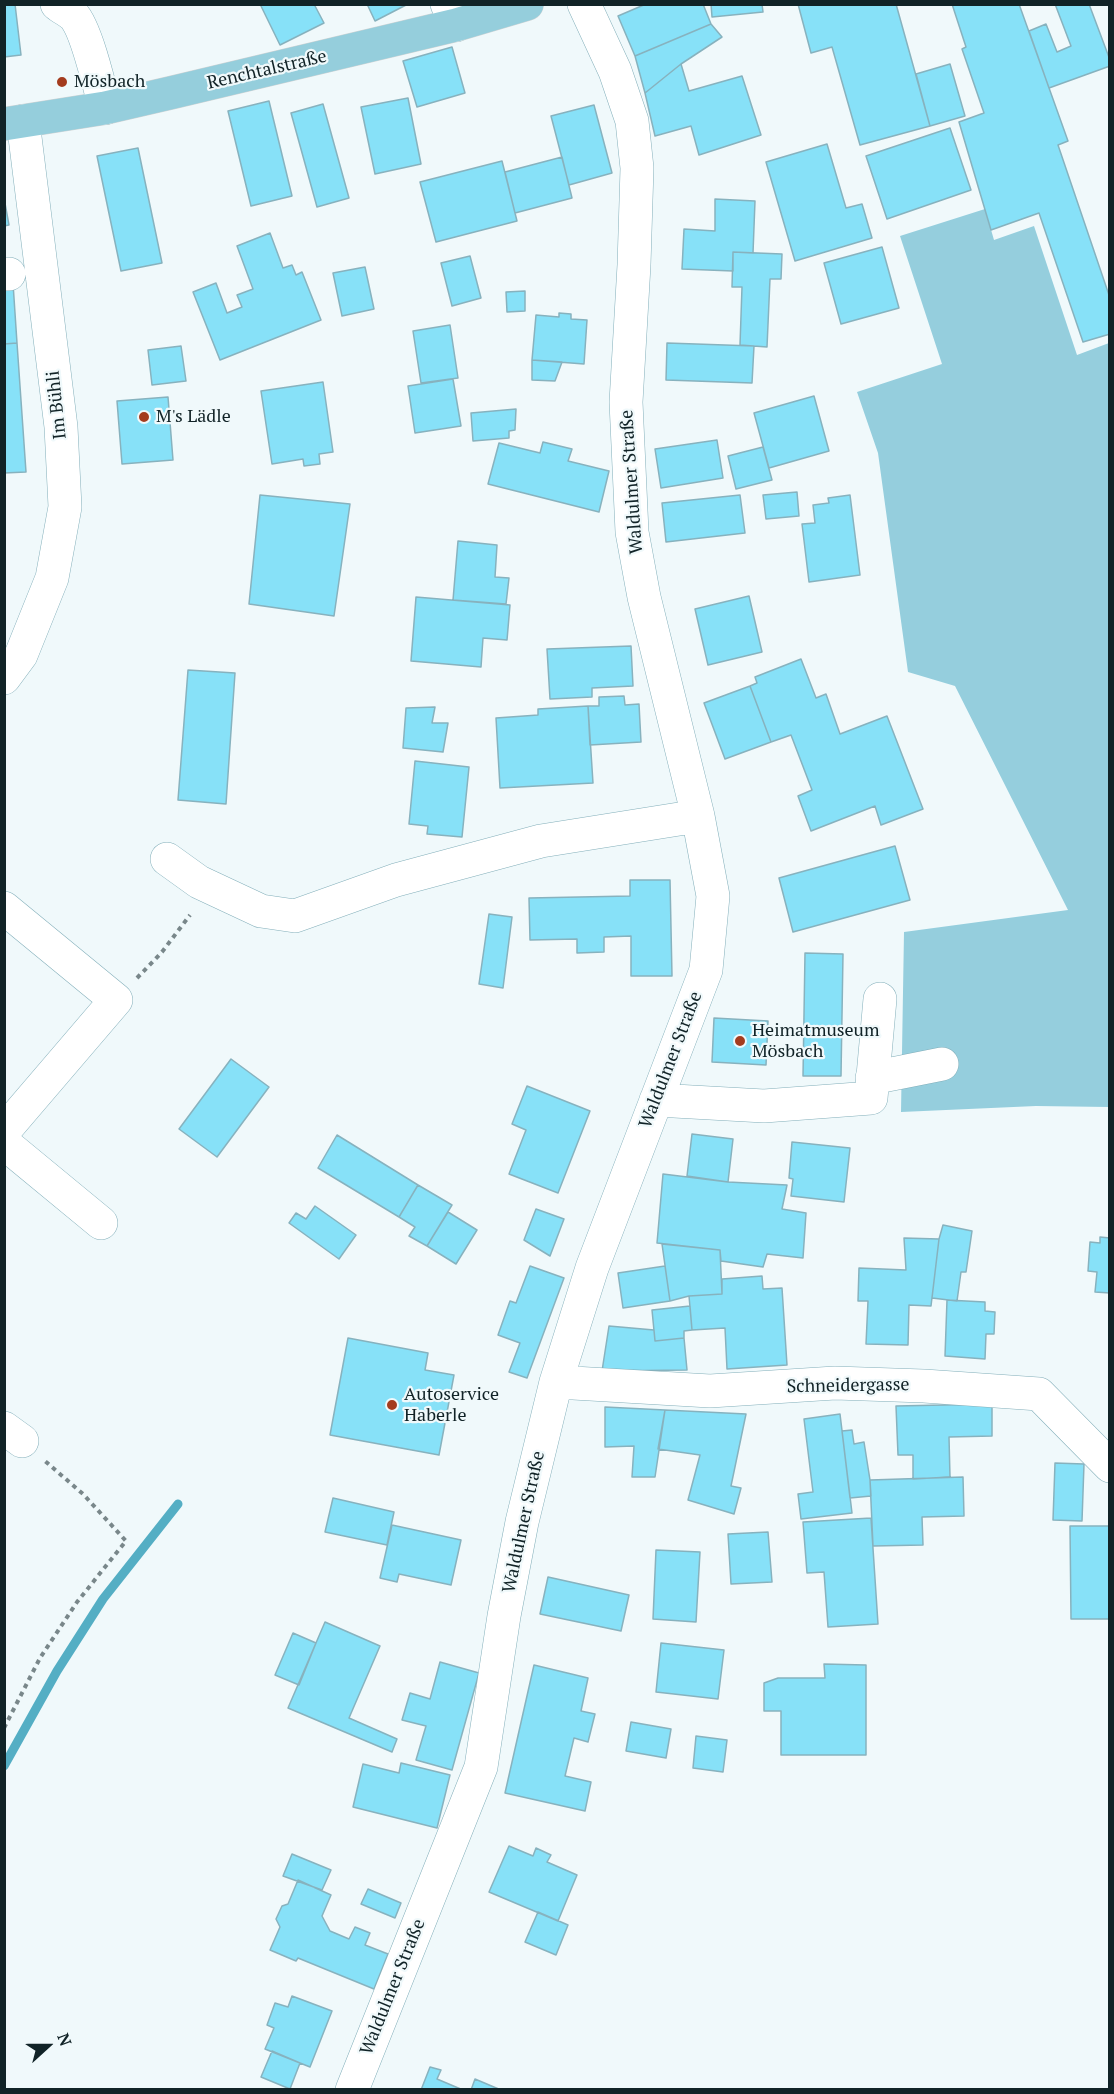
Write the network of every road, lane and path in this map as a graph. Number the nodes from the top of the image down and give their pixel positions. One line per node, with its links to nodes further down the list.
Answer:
1 (57, 4): 5 (street)
2 (527, 4): 4 (main road, Renchtalstraße)
3 (584, 4): 8 (street, Waldulmer Straße)
4 (452, 15): 5 (main road, Renchtalstraße)
5 (105, 108): 6 (main road, Renchtalstraße)
6 (14, 123): 7 (street, Im Bühli)
7 (4, 678)
8 (698, 816): 10 (street); 16 (street, Waldulmer Straße)
9 (166, 859): 10 (street)
10 (211, 887): 13 (path)
11 (4, 908): 13 (street)
12 (880, 999): 15 (street)
13 (116, 1000): 17 (street)
14 (942, 1064): 15 (street)
15 (872, 1078): 16 (street)
16 (656, 1100): 20 (street, Waldulmer Straße)
17 (4, 1131)
18 (4, 1143): 19 (street)
19 (101, 1223)
20 (556, 1382): 22 (street, Schneidergasse); 24 (street, Waldulmer Straße)
21 (13, 1434): 23 (path)
22 (1110, 1466)
23 (4, 1728)
24 (352, 2090)

